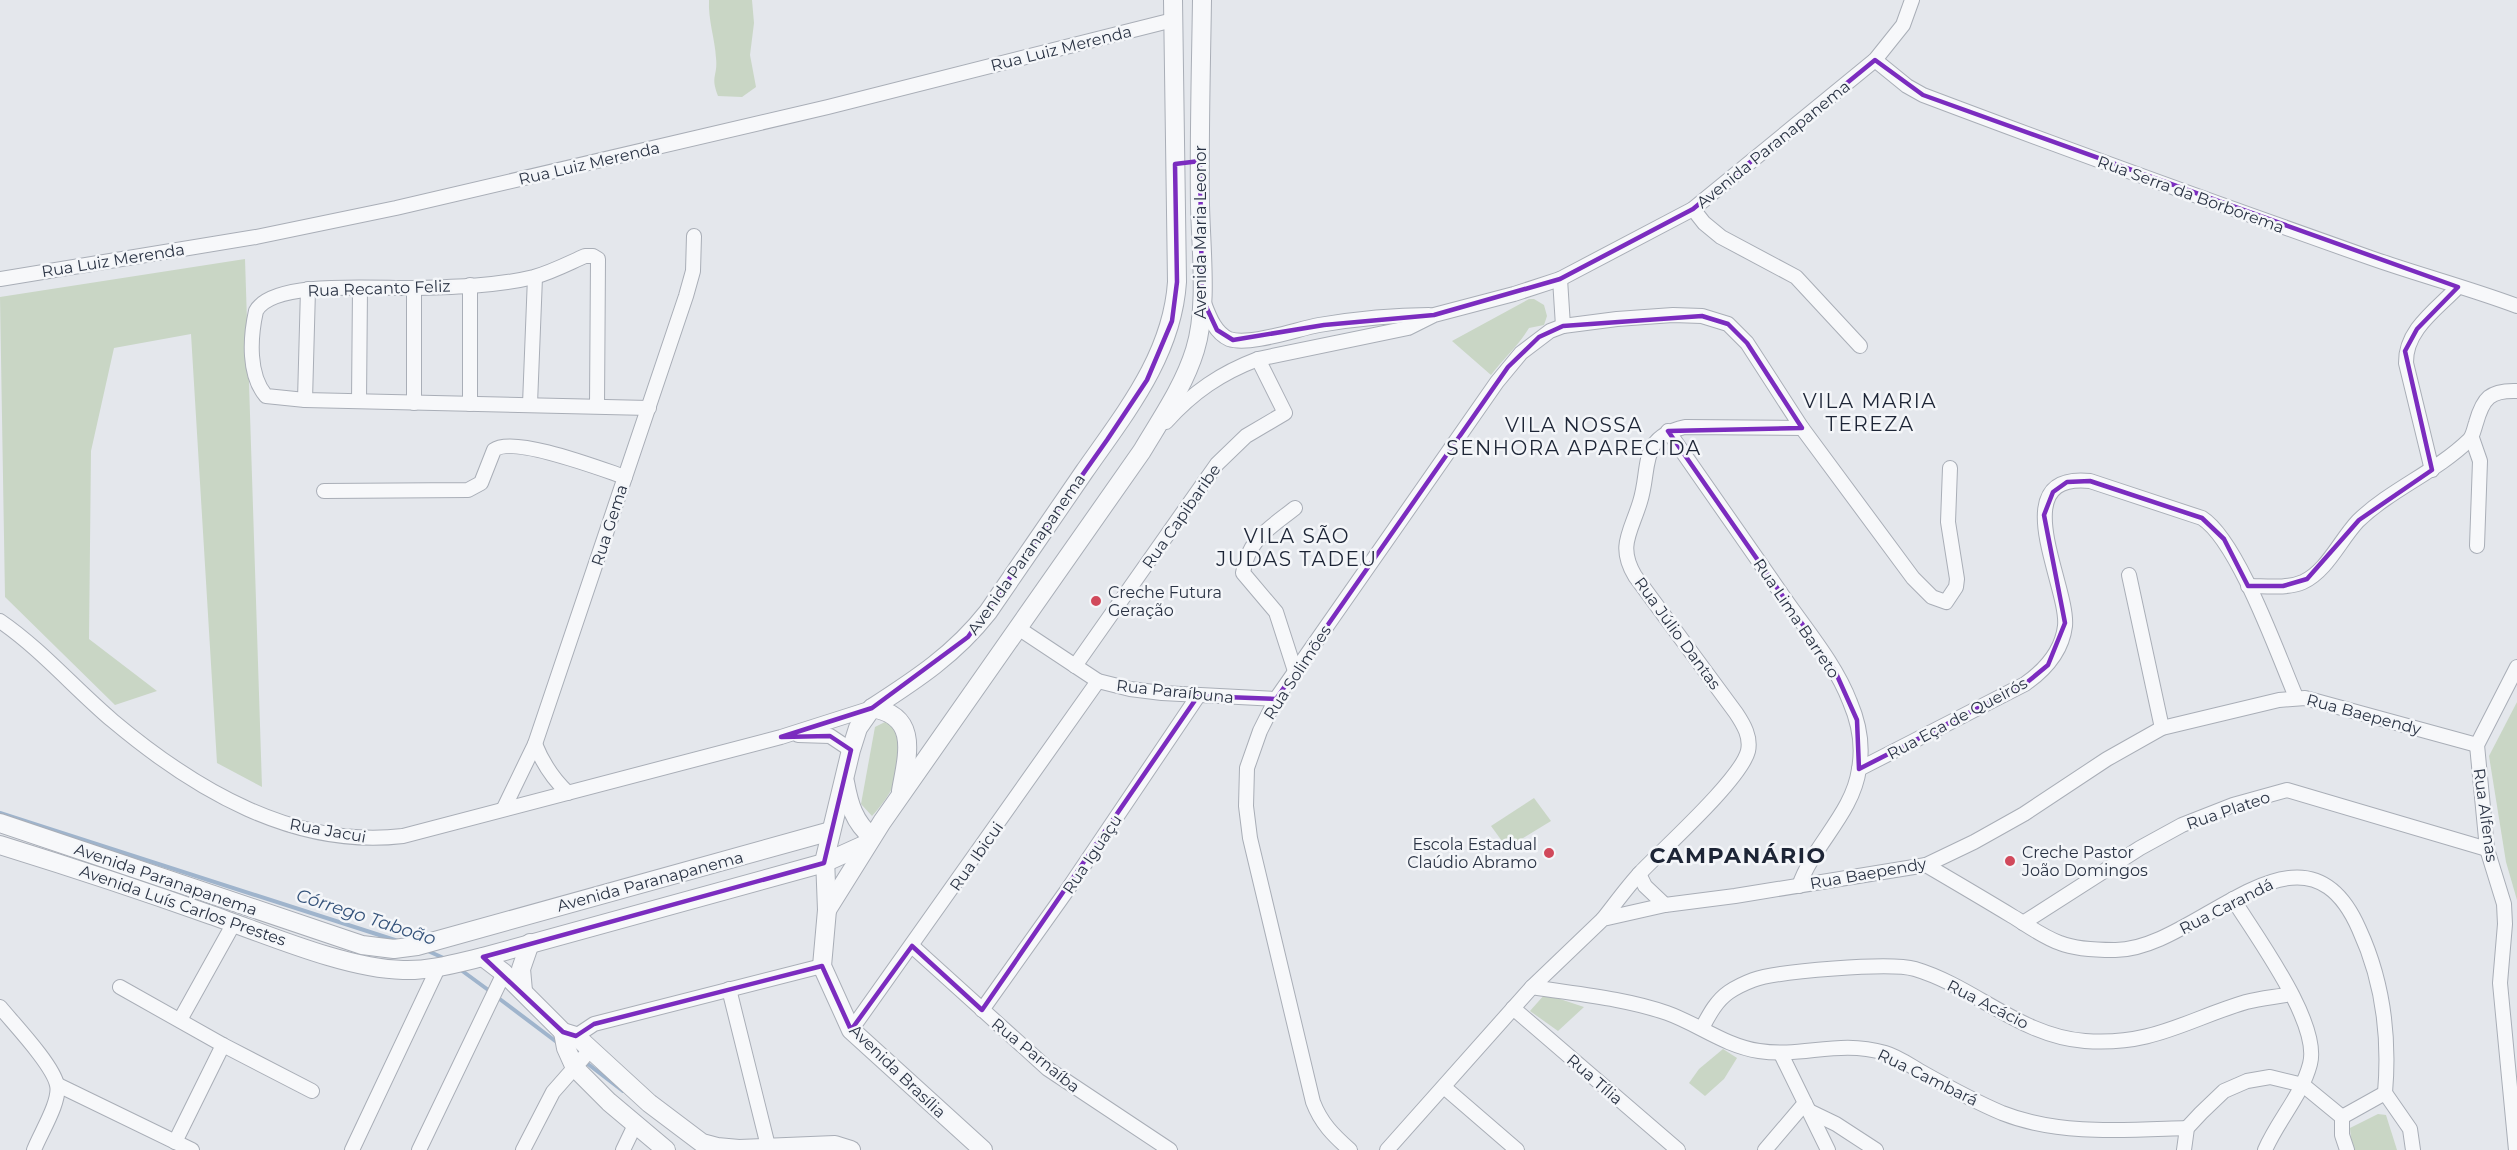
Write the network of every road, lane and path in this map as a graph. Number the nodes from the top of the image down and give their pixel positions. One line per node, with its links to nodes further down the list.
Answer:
1 (1173, 0): 4 (street, Avenida Maria Leonor)
2 (1202, 0): 6 (street, Avenida Maria Leonor)
3 (1912, 0): 5 (street, Avenida Paranapanema)
4 (1173, 20): 7 (street, Avenida Maria Leonor); 11 (street, Rua Luiz Merenda)
5 (1875, 60): 8 (street, Avenida Paranapanema); 14 (street, Rua Serra da Borborema)
6 (1200, 161): 7 (street); 18 (street, Avenida Maria Leonor)
7 (1175, 164): 35 (street, Avenida Maria Leonor)
8 (1693, 208): 12 (street, Avenida Paranapanema); 22 (street)
9 (694, 236): 31 (street, Rua Gema)
10 (535, 277): 13 (street, Rua Recanto Feliz); 29 (street); 30 (street, Rua Recanto Feliz)
11 (0, 279)
12 (1560, 279): 20 (street, Avenida Paranapanema); 21 (street)
13 (470, 285): 16 (street, Rua Recanto Feliz); 28 (street)
14 (2458, 287): 19 (street, Rua Serra da Borborema); 38 (street)
15 (360, 288): 16 (street, Rua Recanto Feliz); 17 (street, Rua Recanto Feliz); 26 (street)
16 (414, 288): 27 (street)
17 (308, 289): 25 (street); 25 (street, Rua Recanto Feliz)
18 (1202, 298): 20 (street, Avenida Paranapanema); 36 (street, Avenida Maria Leonor)
19 (2517, 306)
20 (1434, 315): 23 (street, Avenida Paranapanema)
21 (1563, 326): 32 (street); 49 (street, Rua Solimões)
22 (1860, 346)
23 (1258, 359): 36 (street, Avenida Paranapanema); 47 (street, Rua Capibaribe)
24 (2517, 391): 34 (street)
25 (305, 400): 26 (street, Rua Recanto Feliz)
26 (359, 401): 27 (street, Rua Recanto Feliz)
27 (414, 403): 28 (street, Rua Recanto Feliz)
28 (470, 404): 29 (street, Rua Recanto Feliz)
29 (531, 404): 30 (street, Rua Recanto Feliz)
30 (597, 405): 31 (street, Rua Recanto Feliz)
31 (649, 408): 39 (street, Rua Gema)
32 (1802, 428): 33 (street); 37 (street)
33 (1668, 431): 60 (street, Rua Lima Barreto); 72 (street, Rua Júlio Dantas)
34 (2472, 438): 38 (street); 42 (street)
35 (1107, 440): 54 (street, Avenida Paranapanema)
36 (1142, 451): 46 (street, Avenida Paranapanema)
37 (1950, 468)
38 (2432, 470): 44 (street)
39 (625, 477): 40 (street); 57 (street, Rua Gema)
40 (324, 491)
41 (1295, 508): 49 (street)
42 (2476, 546)
43 (2128, 575): 55 (street)
44 (2248, 586): 52 (street, Rua Eça de Queirós); 60 (street, Rua Eça de Queirós)
45 (0, 621): 64 (street, Rua Jacui)
46 (1018, 628): 47 (street, Rua Paraíbuna); 63 (street, Avenida Paranapanema)
47 (1075, 666): 50 (street, Rua Paraíbuna)
48 (2517, 667): 58 (street, Rua Alfenas)
49 (1295, 671): 53 (street, Rua Solimões)
50 (1098, 681): 51 (street, Rua Paraíbuna); 81 (street, Rua Ibicui)
51 (1198, 696): 53 (street, Rua Paraíbuna); 93 (street, Rua Iguaçu)
52 (2296, 698): 55 (street, Rua Baependy); 58 (street, Rua Baependy)
53 (1276, 699): 123 (street, Rua Solimões)
54 (872, 708): 56 (street, Rua Jacui); 59 (street, Avenida Paranapanema); 63 (street)
55 (2162, 728): 71 (street, Rua Baependy)
56 (781, 737): 59 (street, Rua Jacui); 62 (street, Rua Jacui)
57 (535, 744): 62 (street); 64 (street, Rua Gema)
58 (2477, 745): 69 (street, Rua Alfenas)
59 (850, 750): 61 (street, Avenida Paranapanema)
60 (1859, 770): 73 (street, Rua Lima Barreto)
61 (844, 780): 66 (street, Avenida Paranapanema); 67 (street)
62 (568, 793): 64 (street, Rua Jacui)
63 (901, 796): 67 (street, Avenida Paranapanema)
64 (504, 808)
65 (0, 823): 66 (street, Avenida Paranapanema)
66 (831, 831): 70 (street, Avenida Brasília)
67 (870, 840): 70 (street, Avenida Paranapanema); 76 (street, Avenida Brasília)
68 (0, 845): 79 (street, Avenida Luís Carlos Prestes)
69 (2487, 849): 78 (street, Rua Plateo); 134 (street, Rua Alfenas)
70 (825, 863): 76 (street, Avenida Brasília); 80 (street, Avenida Paranapanema)
71 (1926, 865): 73 (street, Rua Baependy); 78 (street, Rua Carandá)
72 (1639, 874): 75 (street); 77 (street, Rua Júlio Dantas)
73 (1799, 886): 75 (street, Rua Baependy)
74 (2233, 899): 78 (street, Rua Carandá); 90 (street); 106 (street, Rua Carandá)
75 (1665, 904): 77 (street, Rua Baependy)
76 (827, 910): 83 (street, Avenida Brasília)
77 (1603, 919): 87 (street)
78 (2023, 922)
79 (234, 923): 84 (street, Avenida Luís Carlos Prestes); 94 (street)
80 (530, 943): 82 (street, Avenida Paranapanema); 89 (street)
81 (912, 946): 93 (street, Rua Parnaíba); 96 (street, Rua Ibicui)
82 (483, 957): 84 (street, Avenida Paranapanema); 85 (street)
83 (822, 966): 88 (street); 96 (street, Avenida Brasília)
84 (438, 968): 115 (street)
85 (504, 973): 89 (street); 116 (street)
86 (120, 987): 94 (street)
87 (1532, 987): 92 (street); 95 (street, Rua Cambará)
88 (729, 989): 97 (street); 112 (street)
89 (523, 991): 97 (street)
90 (2291, 994): 95 (street, Rua Acácio); 103 (street)
91 (0, 1006): 102 (street)
92 (1513, 1008): 104 (street); 126 (street, Rua Tília)
93 (982, 1010): 122 (street, Rua Parnaíba)
94 (180, 1020): 98 (street)
95 (1702, 1029): 100 (street, Rua Cambará)
96 (851, 1030): 121 (street, Avenida Brasília)
97 (568, 1039): 99 (street); 101 (street)
98 (223, 1045): 105 (street); 111 (street)
99 (590, 1050): 101 (street); 112 (street)
100 (1781, 1054): 107 (street); 110 (street, Rua Cambará)
101 (575, 1068): 109 (street); 117 (street)
102 (58, 1085): 111 (street); 113 (street)
103 (2303, 1085): 108 (street); 110 (street); 131 (street)
104 (1444, 1087): 124 (street); 125 (street)
105 (312, 1091)
106 (2385, 1093): 108 (street); 133 (street)
107 (1807, 1107): 127 (street); 128 (street); 129 (street)
108 (2342, 1117): 132 (street)
109 (635, 1125): 118 (street); 119 (street)
110 (2187, 1128): 130 (street)
111 (175, 1142): 114 (street)
112 (768, 1146): 120 (street)
113 (34, 1150)
114 (192, 1150)
115 (352, 1150)
116 (419, 1150)
117 (523, 1150)
118 (623, 1150)
119 (666, 1150)
120 (851, 1150)
121 (983, 1150)
122 (1170, 1150)
123 (1350, 1150)
124 (1387, 1150)
125 (1516, 1150)
126 (1678, 1150)
127 (1765, 1150)
128 (1828, 1150)
129 (1876, 1150)
130 (2184, 1150)
131 (2265, 1150)
132 (2347, 1150)
133 (2413, 1150)
134 (2516, 1150)

